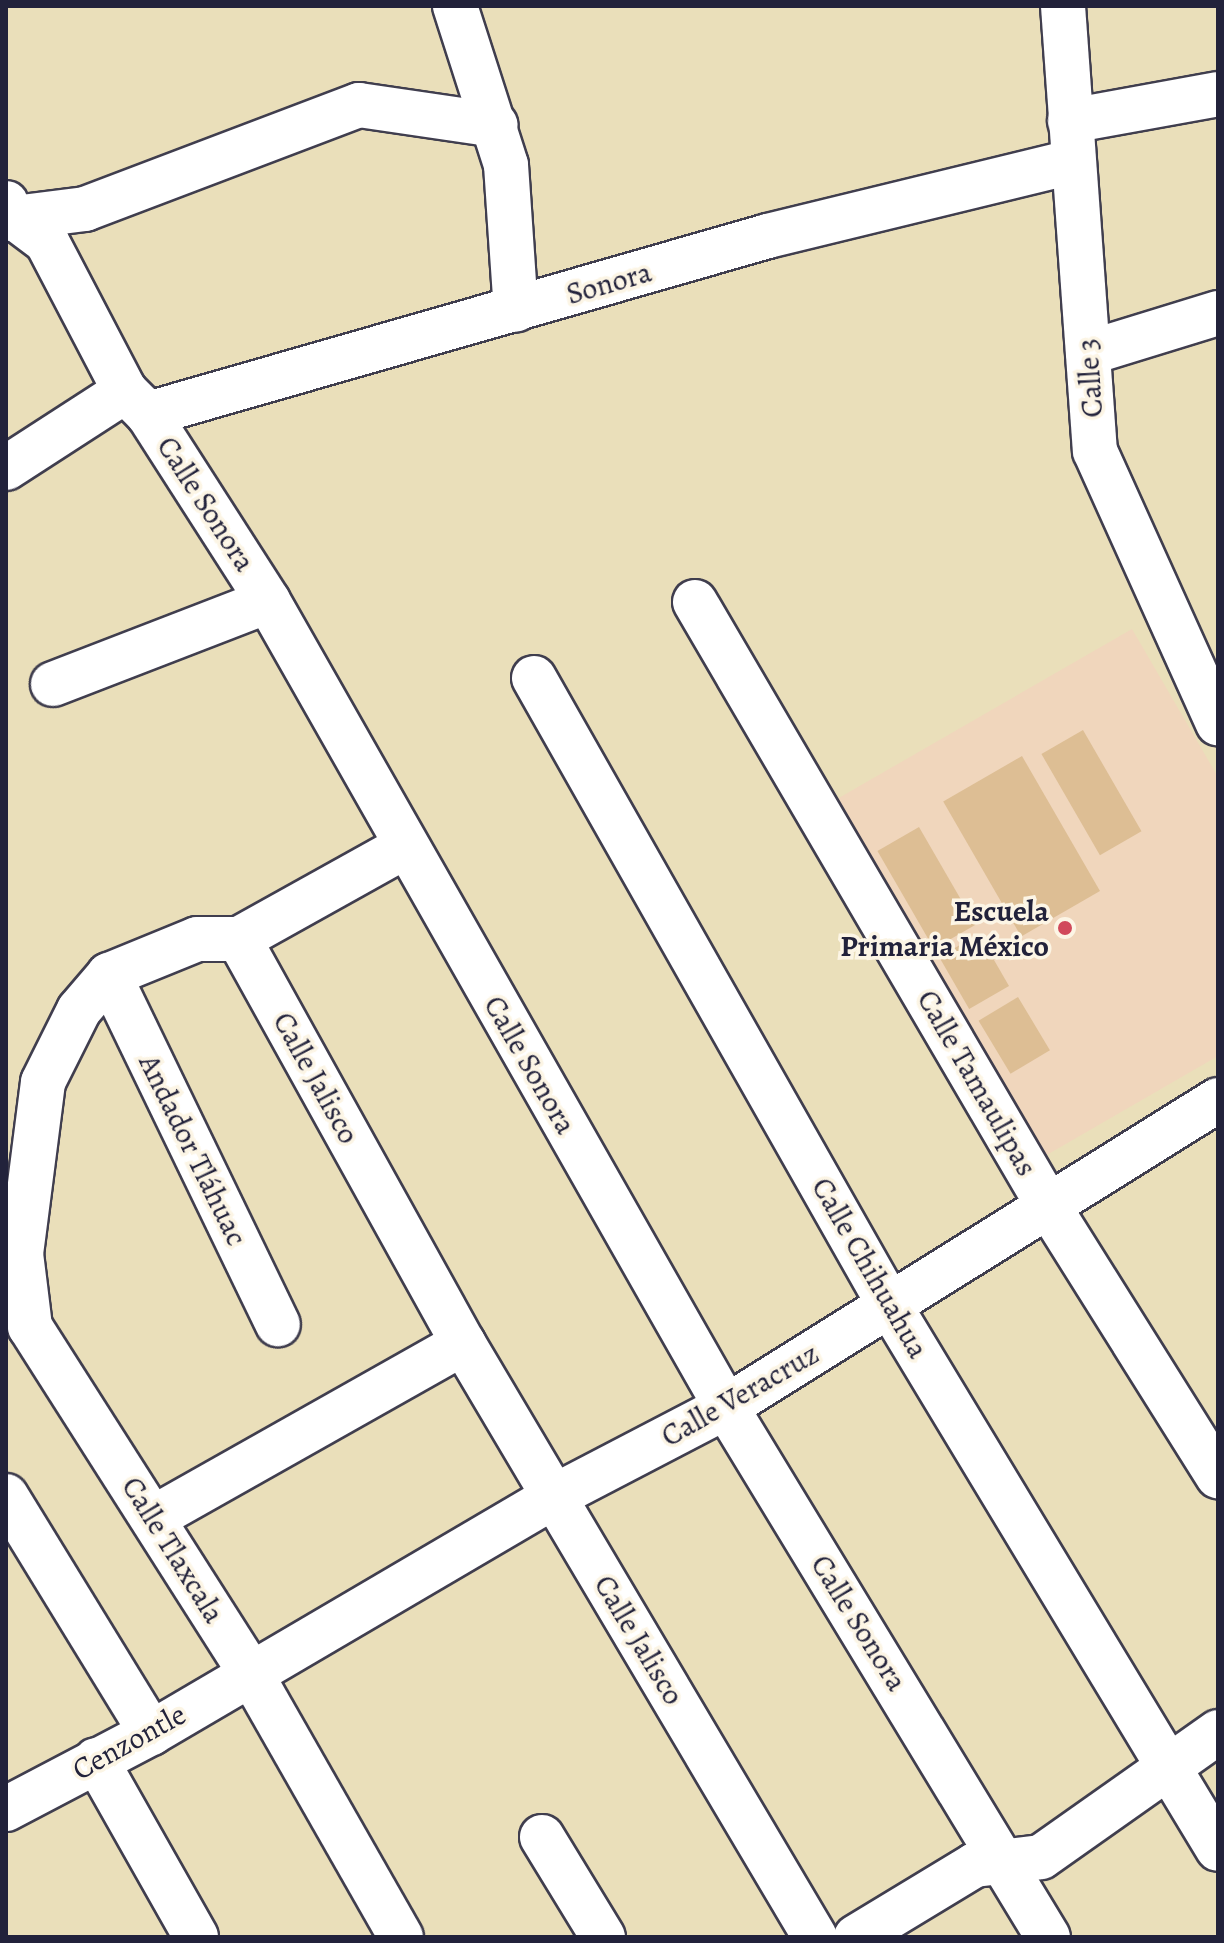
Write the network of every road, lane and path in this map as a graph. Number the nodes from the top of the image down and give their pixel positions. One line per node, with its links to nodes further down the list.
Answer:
1 (455, 6): 4 (street)
2 (1063, 6): 5 (street, Calle 3)
3 (1218, 94): 5 (street, Sonora)
4 (496, 125): 6 (street); 7 (street)
5 (1071, 141): 7 (street, Sonora); 9 (street, Calle 3)
6 (8, 212): 10 (street, Calle Sonora)
7 (516, 310): 10 (street, Sonora)
8 (1218, 313): 9 (street)
9 (1088, 353): 16 (street, Calle 3)
10 (137, 402): 11 (street, Sonora); 12 (street, Calle Sonora)
11 (6, 468)
12 (268, 601): 15 (street); 17 (street, Calle Sonora)
13 (695, 602): 22 (street, Calle Tamaulipas)
14 (534, 678): 23 (street, Calle Chihuahua)
15 (53, 684)
16 (1218, 724)
17 (404, 847): 18 (street, Calle Tlaxcala); 26 (street, Calle Sonora)
18 (239, 939): 19 (street, Calle Tlaxcala); 25 (street, Calle Jalisco)
19 (109, 975): 21 (street, Calle Tlaxcala); 24 (street, Andador Tláhuac)
20 (1218, 1100): 22 (street, Calle Veracruz)
21 (20, 1141): 30 (street, Calle Tlaxcala)
22 (1049, 1207): 23 (street, Calle Veracruz); 27 (street, Calle Tamaulipas)
23 (890, 1306): 26 (street, Calle Veracruz); 35 (street, Calle Chihuahua)
24 (278, 1324)
25 (463, 1343): 29 (street, Calle Jalisco); 30 (street)
26 (726, 1407): 29 (street, Calle Veracruz); 39 (street, Calle Sonora)
27 (1218, 1476)
28 (6, 1496): 33 (street)
29 (555, 1496): 31 (street, Calle Veracruz); 43 (street, Calle Jalisco)
30 (153, 1518): 31 (street, Calle Tlaxcala)
31 (250, 1672): 33 (street, Cenzontle); 41 (street, Calle Tlaxcala)
32 (1218, 1732): 35 (street)
33 (151, 1733): 34 (street, Cenzontle)
34 (96, 1760): 36 (street, Cenzontle); 40 (street)
35 (1170, 1765): 38 (street, Calle Chihuahua); 39 (street)
36 (6, 1809)
37 (542, 1837): 42 (street)
38 (1218, 1849)
39 (1005, 1861): 44 (street); 45 (street, Calle Sonora)
40 (196, 1937)
41 (401, 1937)
42 (603, 1937)
43 (815, 1937)
44 (856, 1937)
45 (1048, 1937)

